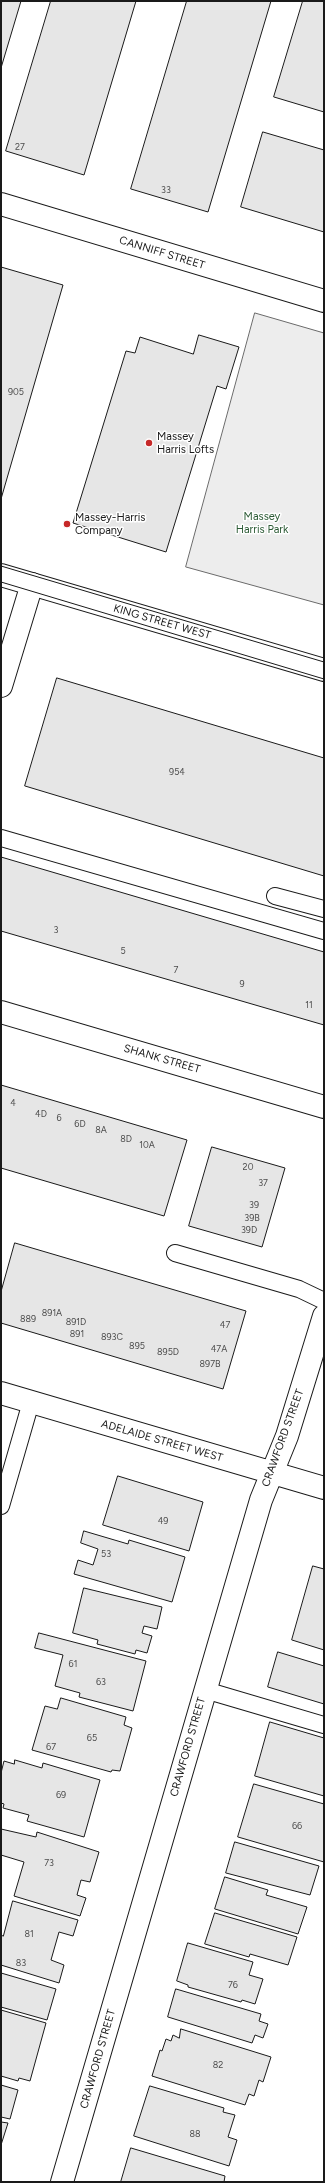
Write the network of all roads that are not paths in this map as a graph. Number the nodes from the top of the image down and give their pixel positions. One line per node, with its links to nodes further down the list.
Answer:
1 (1, 204): 2 (street, CANNIFF STREET)
2 (324, 301)
3 (1, 575): 4 (street, KING STREET WEST)
4 (32, 584): 5 (street, KING STREET WEST); 6 (street)
5 (324, 670)
6 (1, 686)
7 (1, 838): 10 (lane)
8 (275, 896): 9 (lane)
9 (324, 909)
10 (324, 931)
11 (1, 1012): 12 (street, SHANK STREET)
12 (324, 1107)
13 (175, 1253): 14 (lane)
14 (324, 1301)
15 (324, 1316): 18 (street, CRAWFORD STREET)
16 (1, 1393): 17 (street, ADELAIDE STREET WEST)
17 (31, 1402): 18 (street, ADELAIDE STREET WEST); 20 (lane)
18 (272, 1473): 19 (street, ADELAIDE STREET WEST); 21 (street, CRAWFORD STREET)
19 (324, 1488)
20 (1, 1506)
21 (205, 1690): 22 (lane); 23 (street, CRAWFORD STREET)
22 (324, 1725)
23 (62, 2182)

